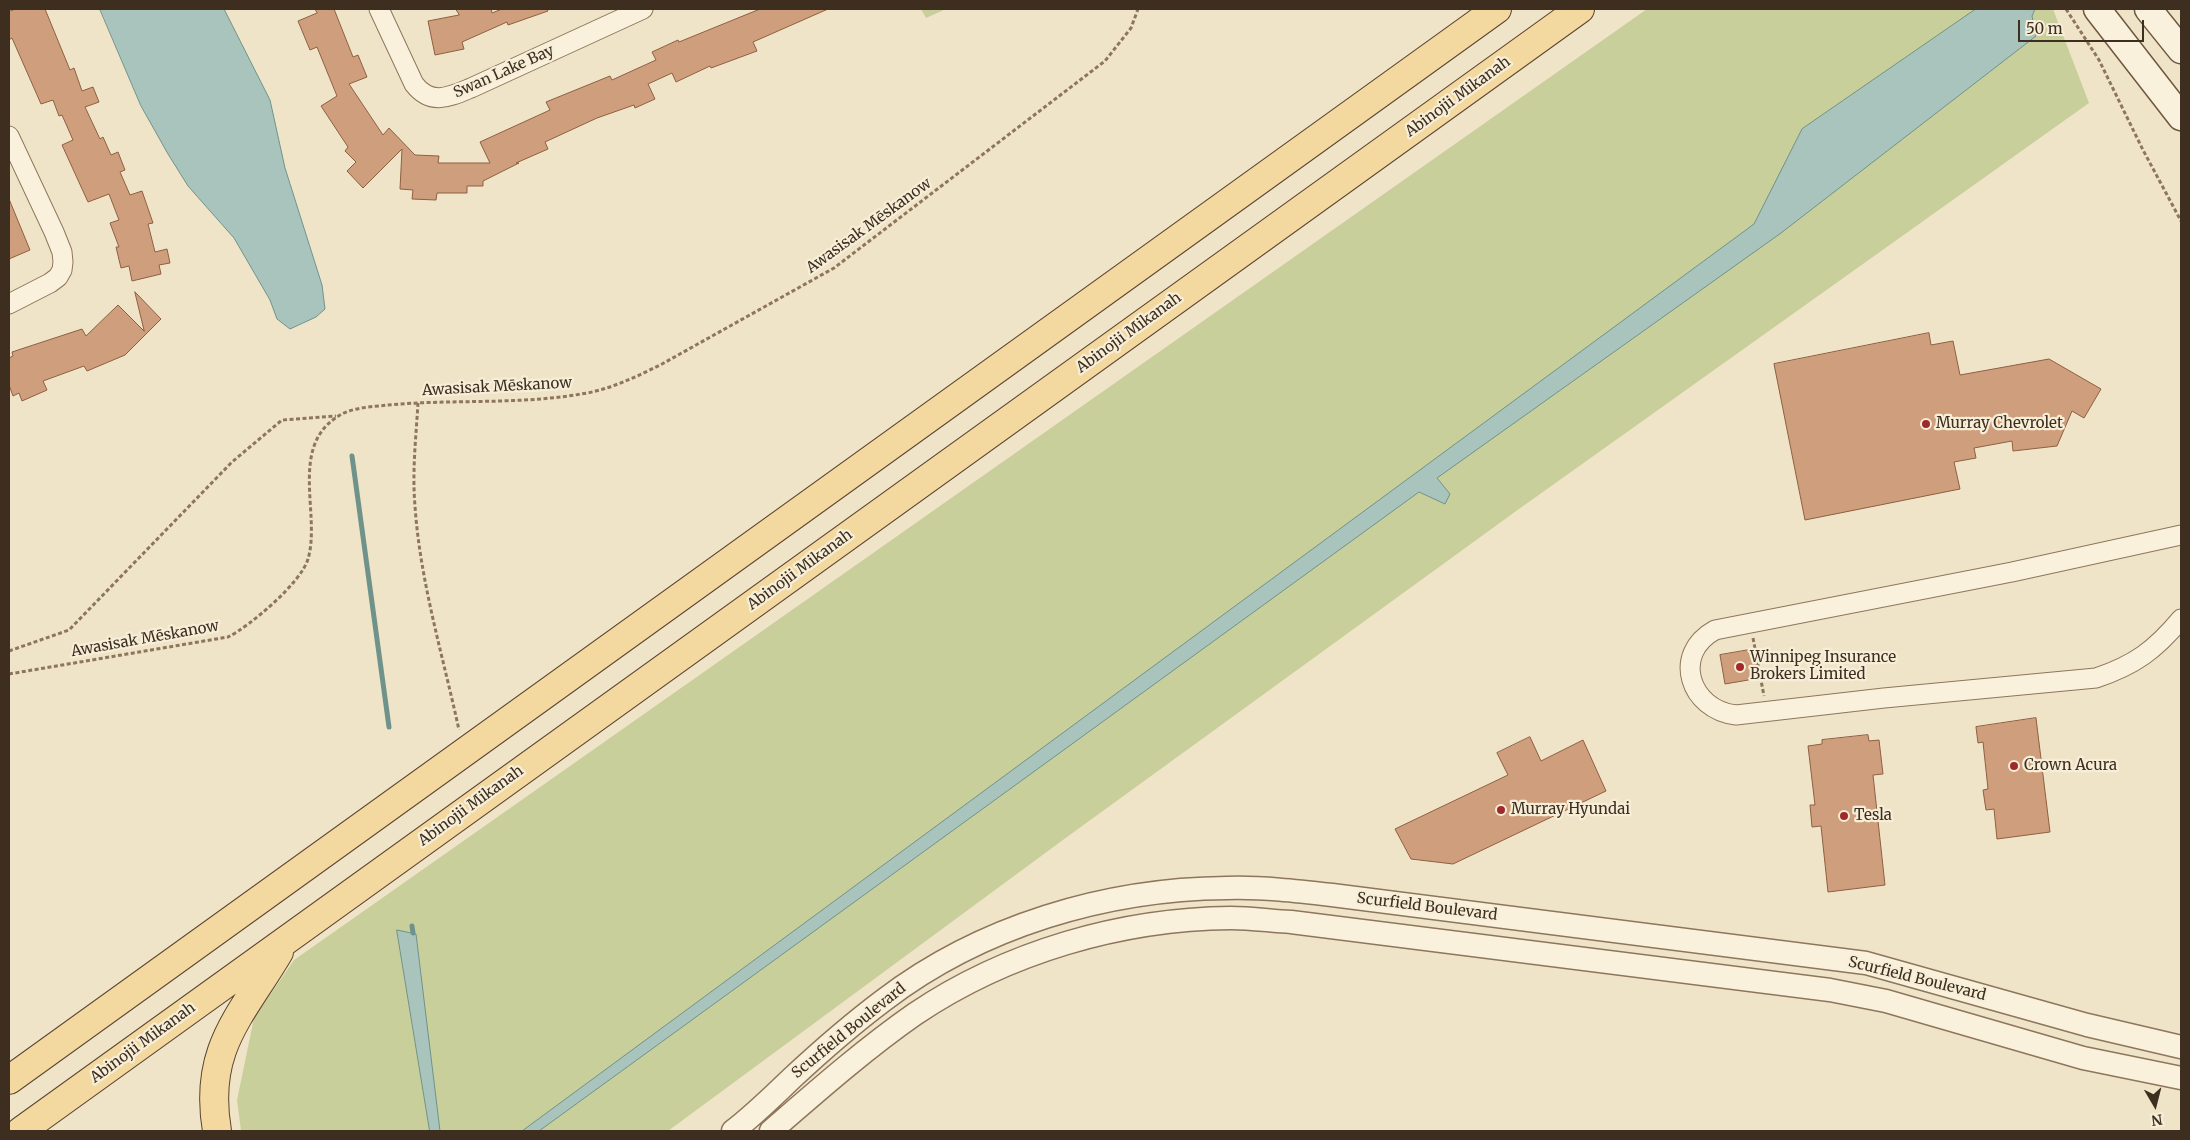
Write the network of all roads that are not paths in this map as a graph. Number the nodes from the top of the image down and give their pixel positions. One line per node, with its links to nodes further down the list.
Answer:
1 (379, 9): 2 (street, Swan Lake Bay)
2 (643, 9)
3 (1497, 9): 16 (main road)
4 (1580, 9): 13 (main road, Abinojii Mikanah)
5 (2096, 9): 8 (main road)
6 (2148, 9): 7 (main road)
7 (2181, 50)
8 (2181, 117)
9 (9, 136): 10 (street)
10 (9, 304)
11 (2181, 535): 12 (street)
12 (2181, 619)
13 (286, 940): 17 (main road, Abinojii Mikanah); 18 (main road)
14 (2181, 1047): 19 (street, Scurfield Boulevard)
15 (2181, 1078): 20 (street, Scurfield Boulevard)
16 (9, 1080)
17 (21, 1131)
18 (216, 1131)
19 (733, 1131)
20 (770, 1131)

